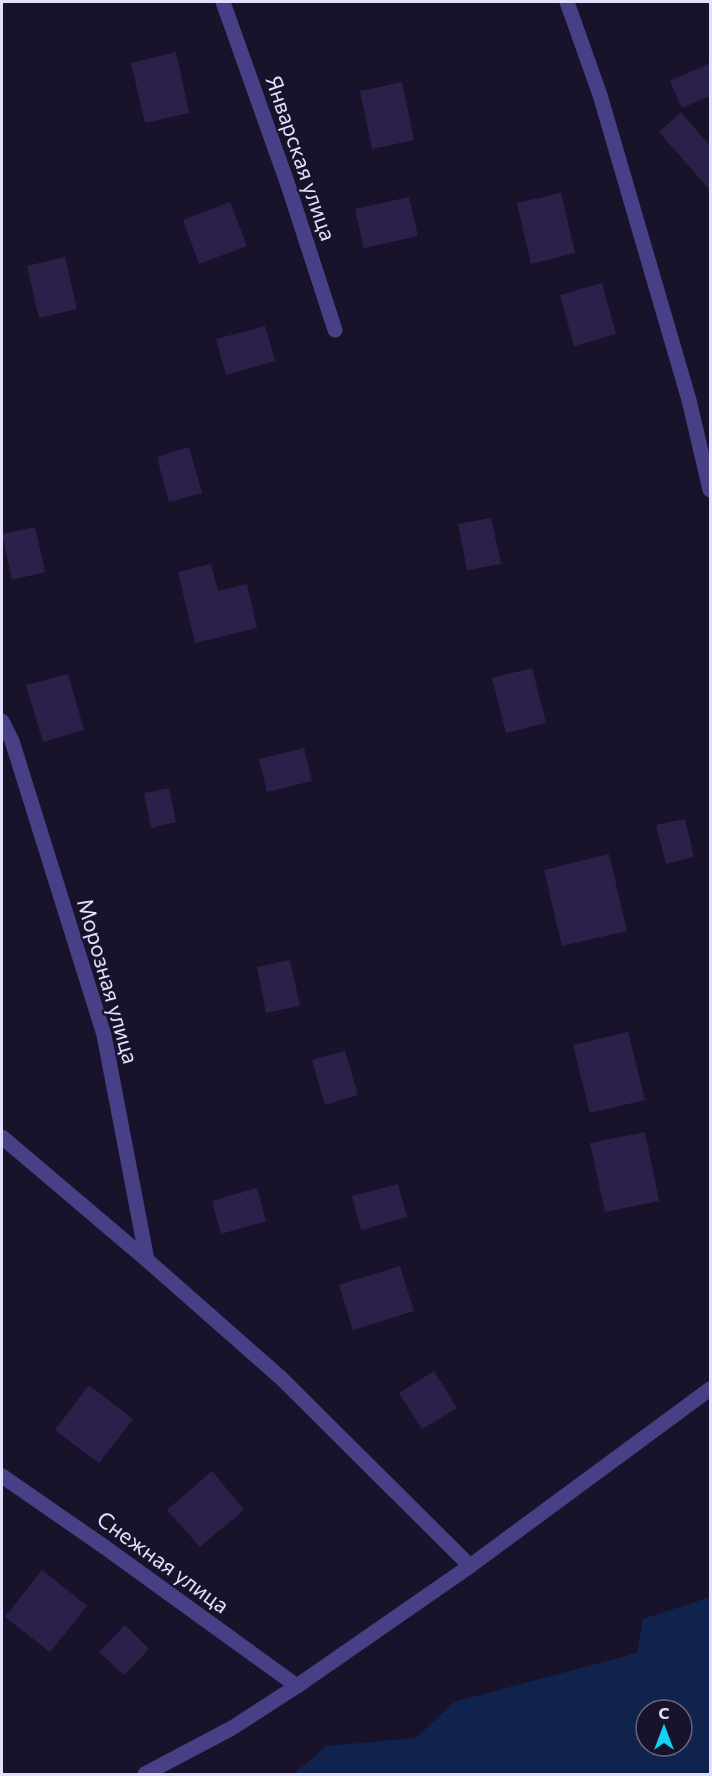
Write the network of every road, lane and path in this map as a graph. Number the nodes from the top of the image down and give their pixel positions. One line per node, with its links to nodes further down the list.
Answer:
1 (223, 2): 3 (street, Январская улица)
2 (567, 2): 4 (street)
3 (335, 330)
4 (711, 490)
5 (2, 721): 7 (street, Морозная улица)
6 (2, 1137): 7 (street)
7 (147, 1260): 10 (street)
8 (711, 1389): 10 (street)
9 (2, 1476): 11 (street, Снежная улица)
10 (470, 1566): 11 (street)
11 (297, 1686): 12 (street)
12 (145, 1774)

